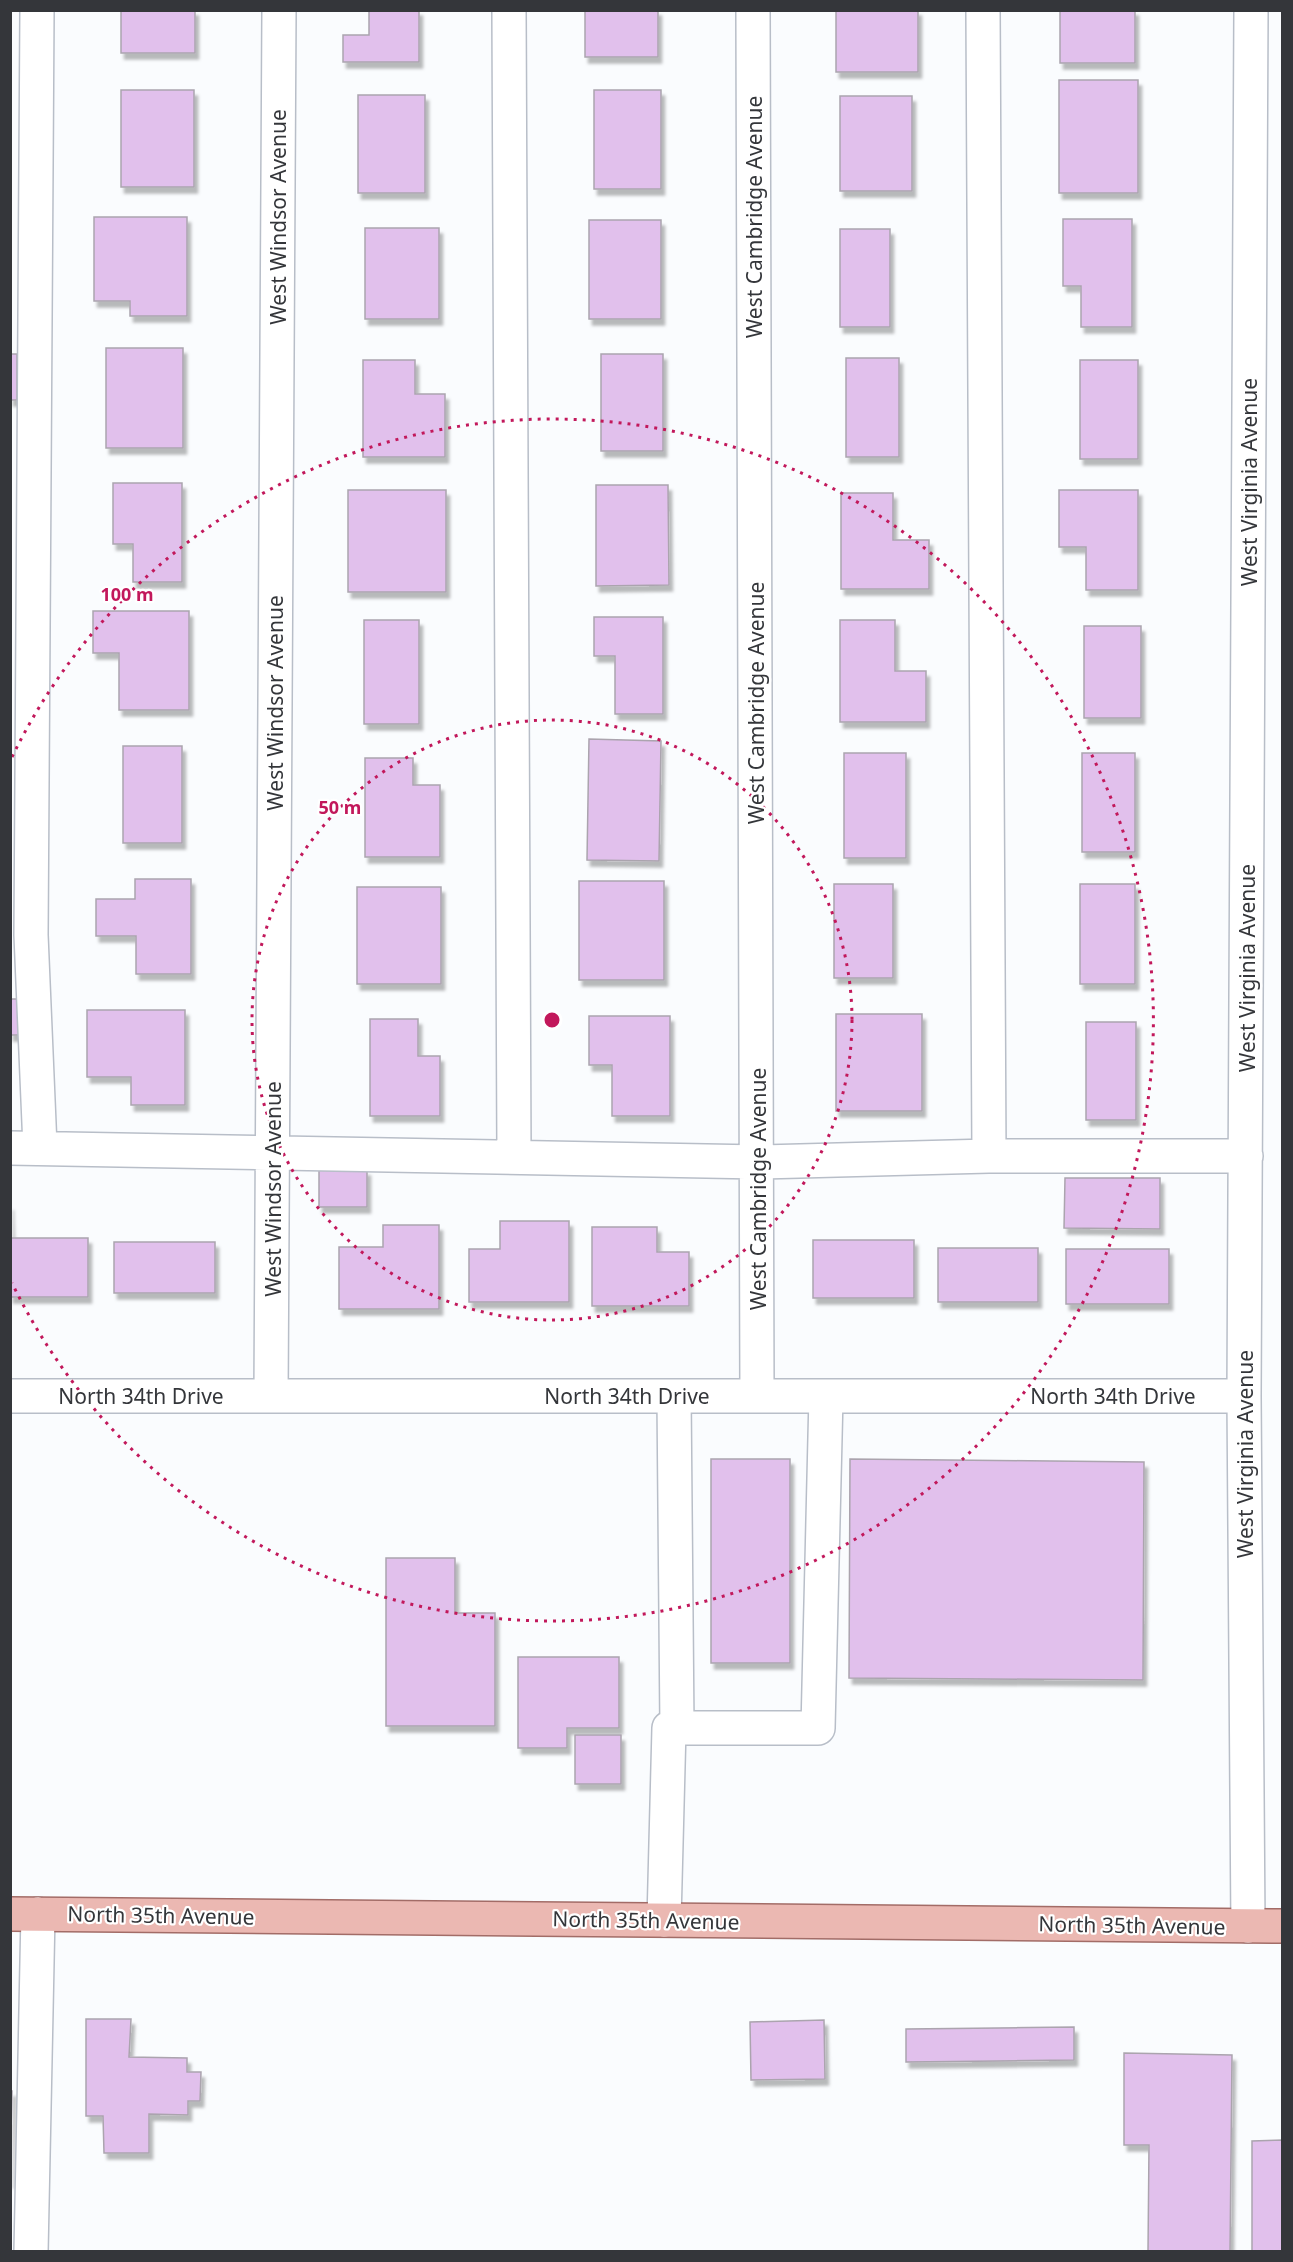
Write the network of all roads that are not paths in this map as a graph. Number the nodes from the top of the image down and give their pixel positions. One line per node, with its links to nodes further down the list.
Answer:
1 (37, 10): 7 (street)
2 (279, 10): 8 (street, West Windsor Avenue)
3 (509, 10): 9 (street)
4 (753, 10): 12 (street, West Cambridge Avenue)
5 (983, 10): 10 (street)
6 (1251, 10): 11 (street, West Virginia Avenue)
7 (25, 1147): 8 (street)
8 (273, 1154): 9 (street); 14 (street, West Windsor Avenue)
9 (514, 1155): 12 (street)
10 (989, 1156): 11 (street); 12 (street)
11 (1246, 1156): 18 (street, West Virginia Avenue)
12 (759, 1162): 16 (street, West Cambridge Avenue)
13 (10, 1396): 14 (street, North 34th Drive)
14 (271, 1396): 15 (street, North 34th Drive)
15 (674, 1396): 16 (street, North 34th Drive); 19 (street)
16 (757, 1396): 17 (street, North 34th Drive)
17 (826, 1396): 18 (street, North 34th Drive); 19 (street)
18 (1244, 1396): 22 (street, West Virginia Avenue)
19 (676, 1728): 21 (street)
20 (24, 1914): 21 (main road, North 35th Avenue); 24 (street)
21 (664, 1920): 22 (main road, North 35th Avenue)
22 (1248, 1926): 23 (main road, North 35th Avenue)
23 (1282, 1926)
24 (31, 2252)

